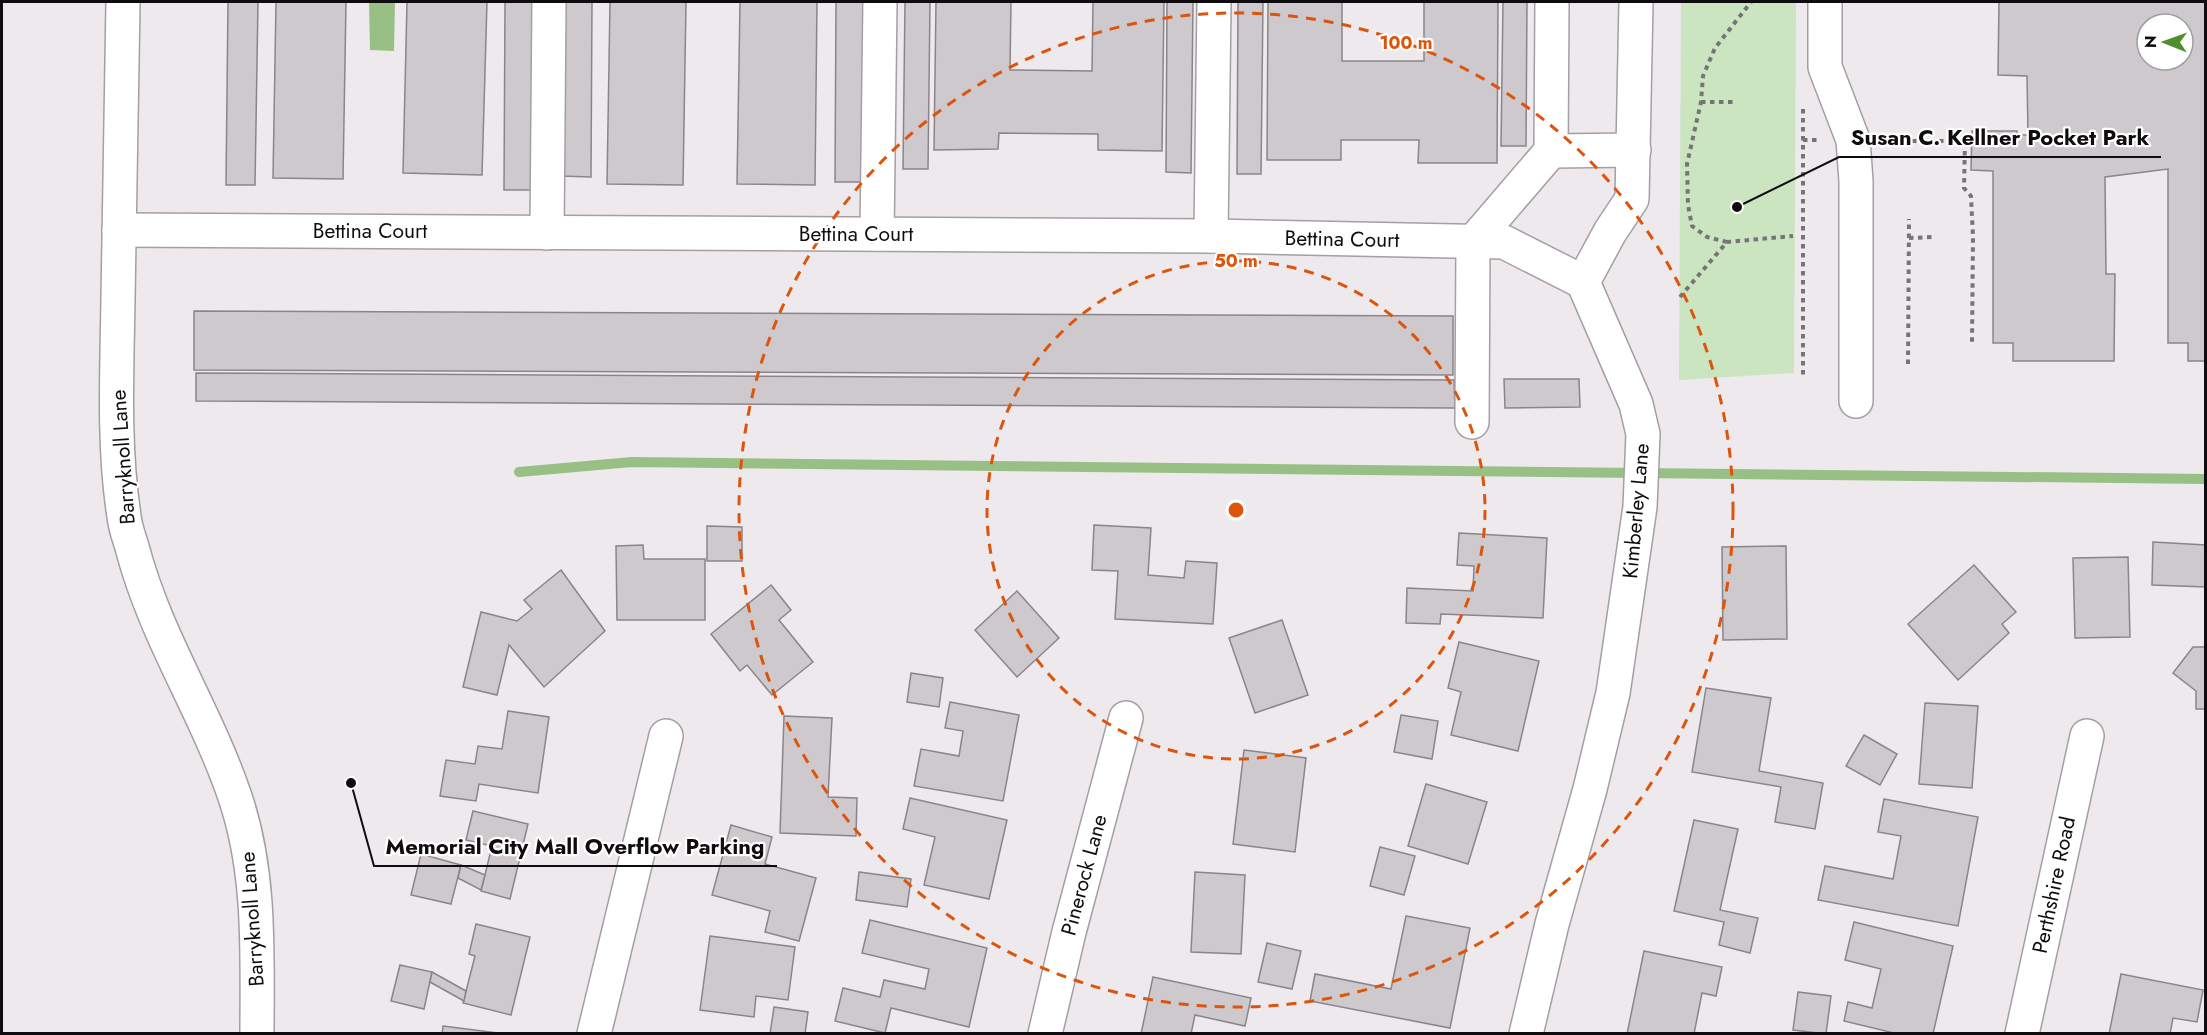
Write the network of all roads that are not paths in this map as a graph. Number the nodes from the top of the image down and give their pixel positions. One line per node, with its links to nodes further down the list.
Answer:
1 (123, 2): 10 (street, Barryknoll Lane)
2 (549, 2): 11 (street)
3 (880, 2): 12 (street)
4 (1214, 2): 13 (street)
5 (1552, 2): 9 (street)
6 (1636, 2): 8 (street)
7 (1825, 2): 16 (street)
8 (1634, 150): 9 (street); 15 (street)
9 (1551, 151): 14 (street)
10 (119, 230): 11 (street, Bettina Court); 21 (street, Barryknoll Lane)
11 (547, 232): 12 (street, Bettina Court)
12 (877, 234): 13 (street, Bettina Court)
13 (1211, 236): 14 (street, Bettina Court)
14 (1473, 242): 15 (street, Bettina Court); 17 (street)
15 (1583, 282): 24 (street, Kimberley Lane)
16 (1856, 401)
17 (1472, 422)
18 (1126, 718): 23 (street, Pinerock Lane)
19 (666, 736): 22 (street)
20 (2087, 736): 25 (street, Perthshire Road)
21 (257, 1034)
22 (594, 1034)
23 (1045, 1034)
24 (1526, 1034)
25 (2022, 1034)

